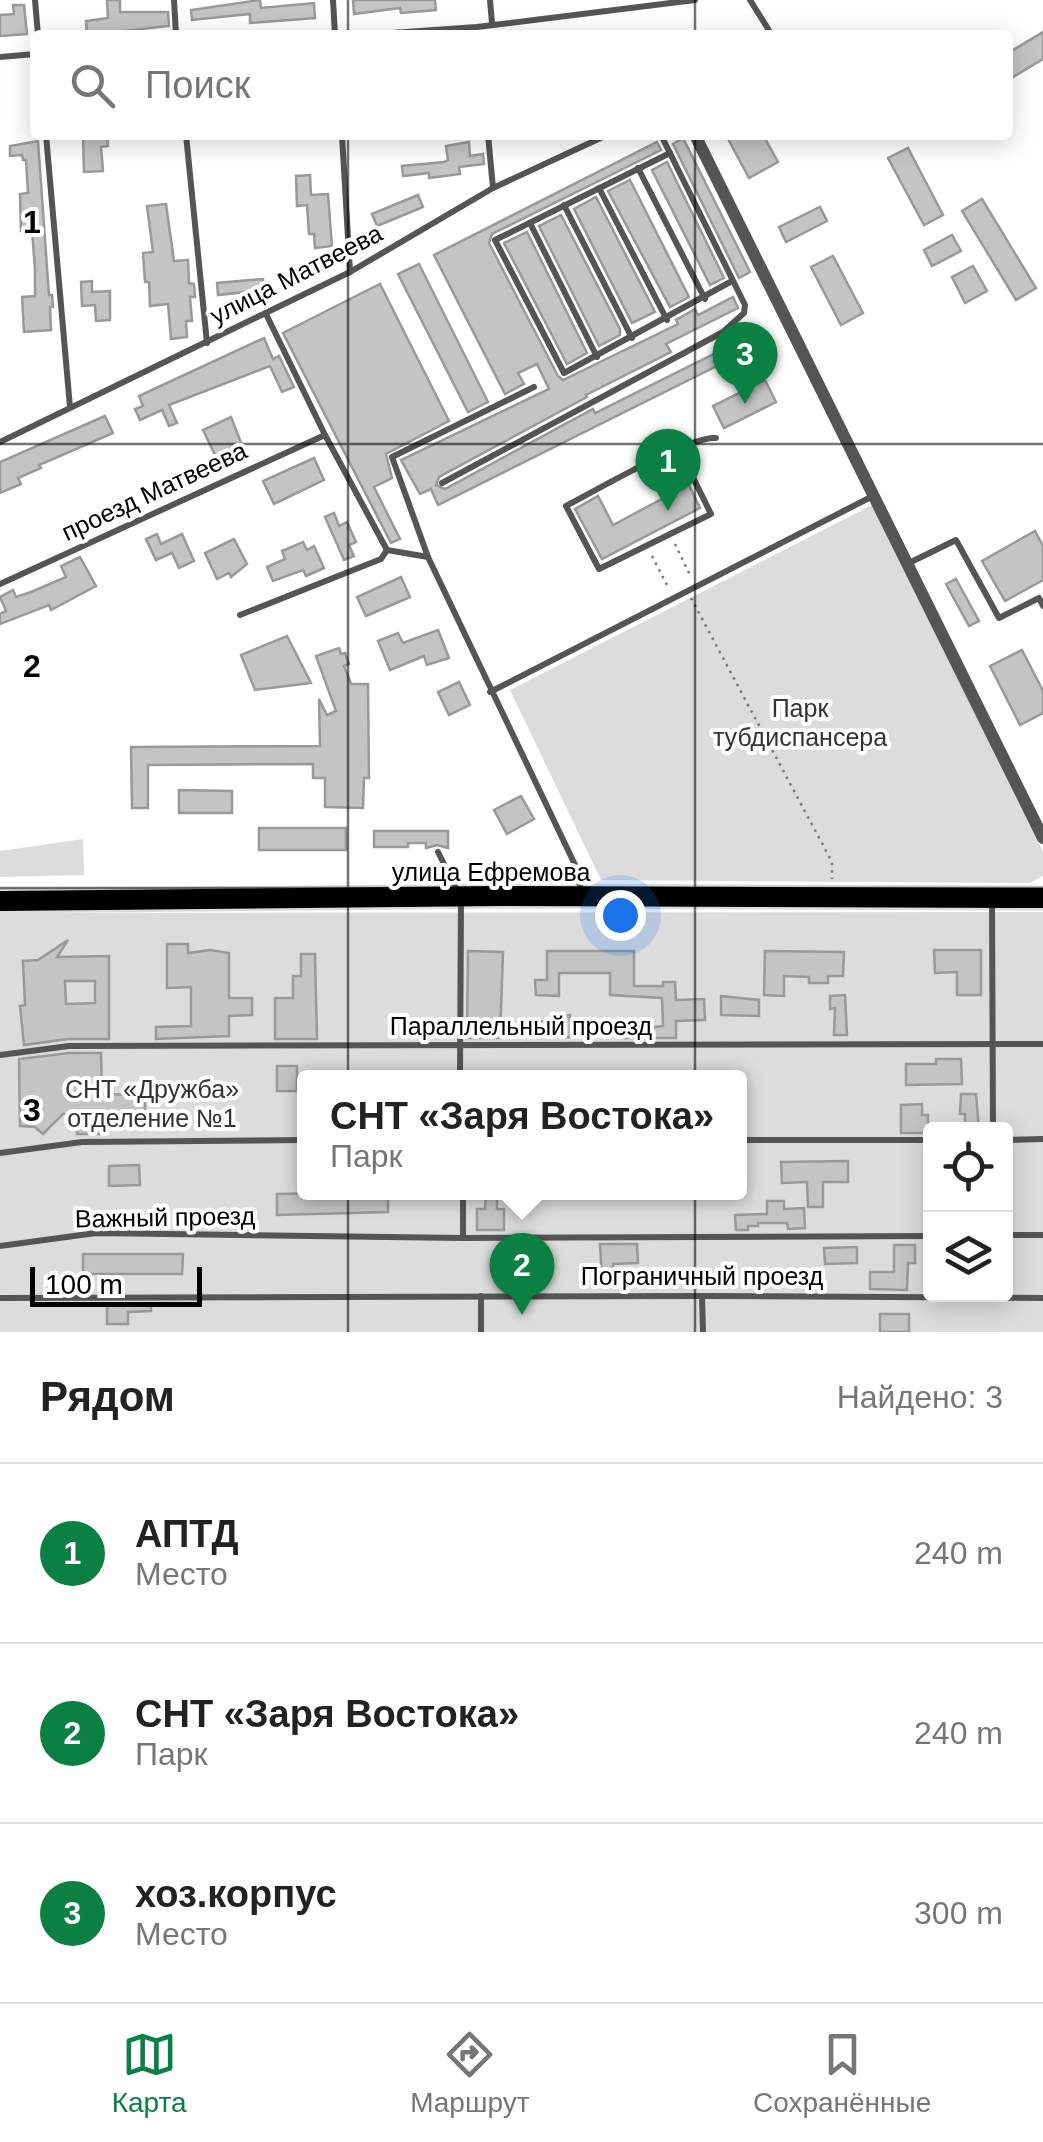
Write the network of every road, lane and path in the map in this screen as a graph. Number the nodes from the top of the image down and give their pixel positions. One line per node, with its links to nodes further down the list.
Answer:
1 (35, 0): 8 (lane)
2 (174, 0): 9 (lane)
3 (332, 0): 10 (lane)
4 (490, 0): 7 (lane)
5 (695, 0): 7 (lane)
6 (750, 0): 12 (lane)
7 (492, 23): 11 (lane)
8 (38, 30)
9 (176, 30)
10 (335, 30)
11 (480, 30)
12 (764, 30)
13 (30, 54): 14 (lane)
14 (0, 57)
15 (46, 140): 37 (lane)
16 (186, 140): 34 (lane)
17 (342, 140): 28 (lane)
18 (488, 140): 24 (lane)
19 (596, 140): 24 (lane, улица Матвеева)
20 (664, 140): 22 (lane)
21 (697, 140): 43 (street)
22 (670, 153): 23 (lane); 29 (lane)
23 (638, 168): 25 (lane); 30 (lane)
24 (493, 188): 28 (lane, улица Матвеева)
25 (600, 188): 26 (lane); 32 (lane)
26 (564, 205): 27 (lane); 33 (lane)
27 (530, 223): 35 (lane); 35 (lane)
28 (350, 272): 31 (lane, улица Матвеева)
29 (732, 281): 30 (lane); 42 (lane)
30 (705, 299): 32 (lane)
31 (266, 314): 34 (lane, улица Матвеева); 38 (lane)
32 (667, 320): 33 (lane)
33 (632, 338): 35 (lane)
34 (206, 343): 37 (lane, улица Матвеева)
35 (597, 357)
36 (534, 386): 47 (lane)
37 (70, 408): 40 (lane, улица Матвеева)
38 (326, 435): 46 (lane); 49 (lane, проезд Матвеева)
39 (716, 438): 41 (lane)
40 (0, 442)
41 (679, 449): 44 (lane); 45 (lane)
42 (442, 482)
43 (874, 495): 48 (street); 50 (lane)
44 (669, 534): 45 (lane); 50 (path)
45 (646, 546): 52 (path)
46 (387, 550): 47 (lane); 54 (lane)
47 (428, 557): 55 (lane)
48 (909, 563): 53 (lane); 56 (street)
49 (0, 584)
50 (696, 588): 51 (lane)
51 (688, 592): 52 (lane); 58 (path)
52 (674, 599): 55 (lane)
53 (1043, 606)
54 (240, 615)
55 (490, 692): 59 (lane)
56 (1043, 838)
57 (438, 852): 60 (lane)
58 (832, 879)
59 (582, 897): 60 (main road, улица Ефремова); 62 (main road, улица Ефремова)
60 (461, 898): 63 (main road, улица Ефремова); 66 (lane)
61 (1043, 898): 62 (main road, улица Ефремова)
62 (992, 899): 64 (lane)
63 (0, 902)
64 (993, 1044): 65 (lane, Параллельный проезд); 66 (lane, Параллельный проезд); 69 (lane)
65 (1043, 1044)
66 (458, 1047): 67 (lane, Параллельный проезд); 68 (lane)
67 (0, 1055)
68 (459, 1070)
69 (993, 1122)
70 (1043, 1139): 74 (lane)
71 (297, 1140): 75 (lane)
72 (747, 1140): 73 (lane)
73 (923, 1140)
74 (1013, 1140)
75 (0, 1154)
76 (463, 1200): 80 (lane)
77 (1013, 1235): 78 (lane)
78 (1043, 1235)
79 (923, 1236): 80 (lane, Важный проезд)
80 (463, 1238): 81 (lane, Важный проезд)
81 (0, 1246)
82 (481, 1296): 83 (lane, Пограничный проезд); 84 (lane, Пограничный проезд); 86 (lane)
83 (702, 1296): 85 (lane, Пограничный проезд); 87 (lane)
84 (0, 1298)
85 (1043, 1298)
86 (481, 1332)
87 (703, 1332)

